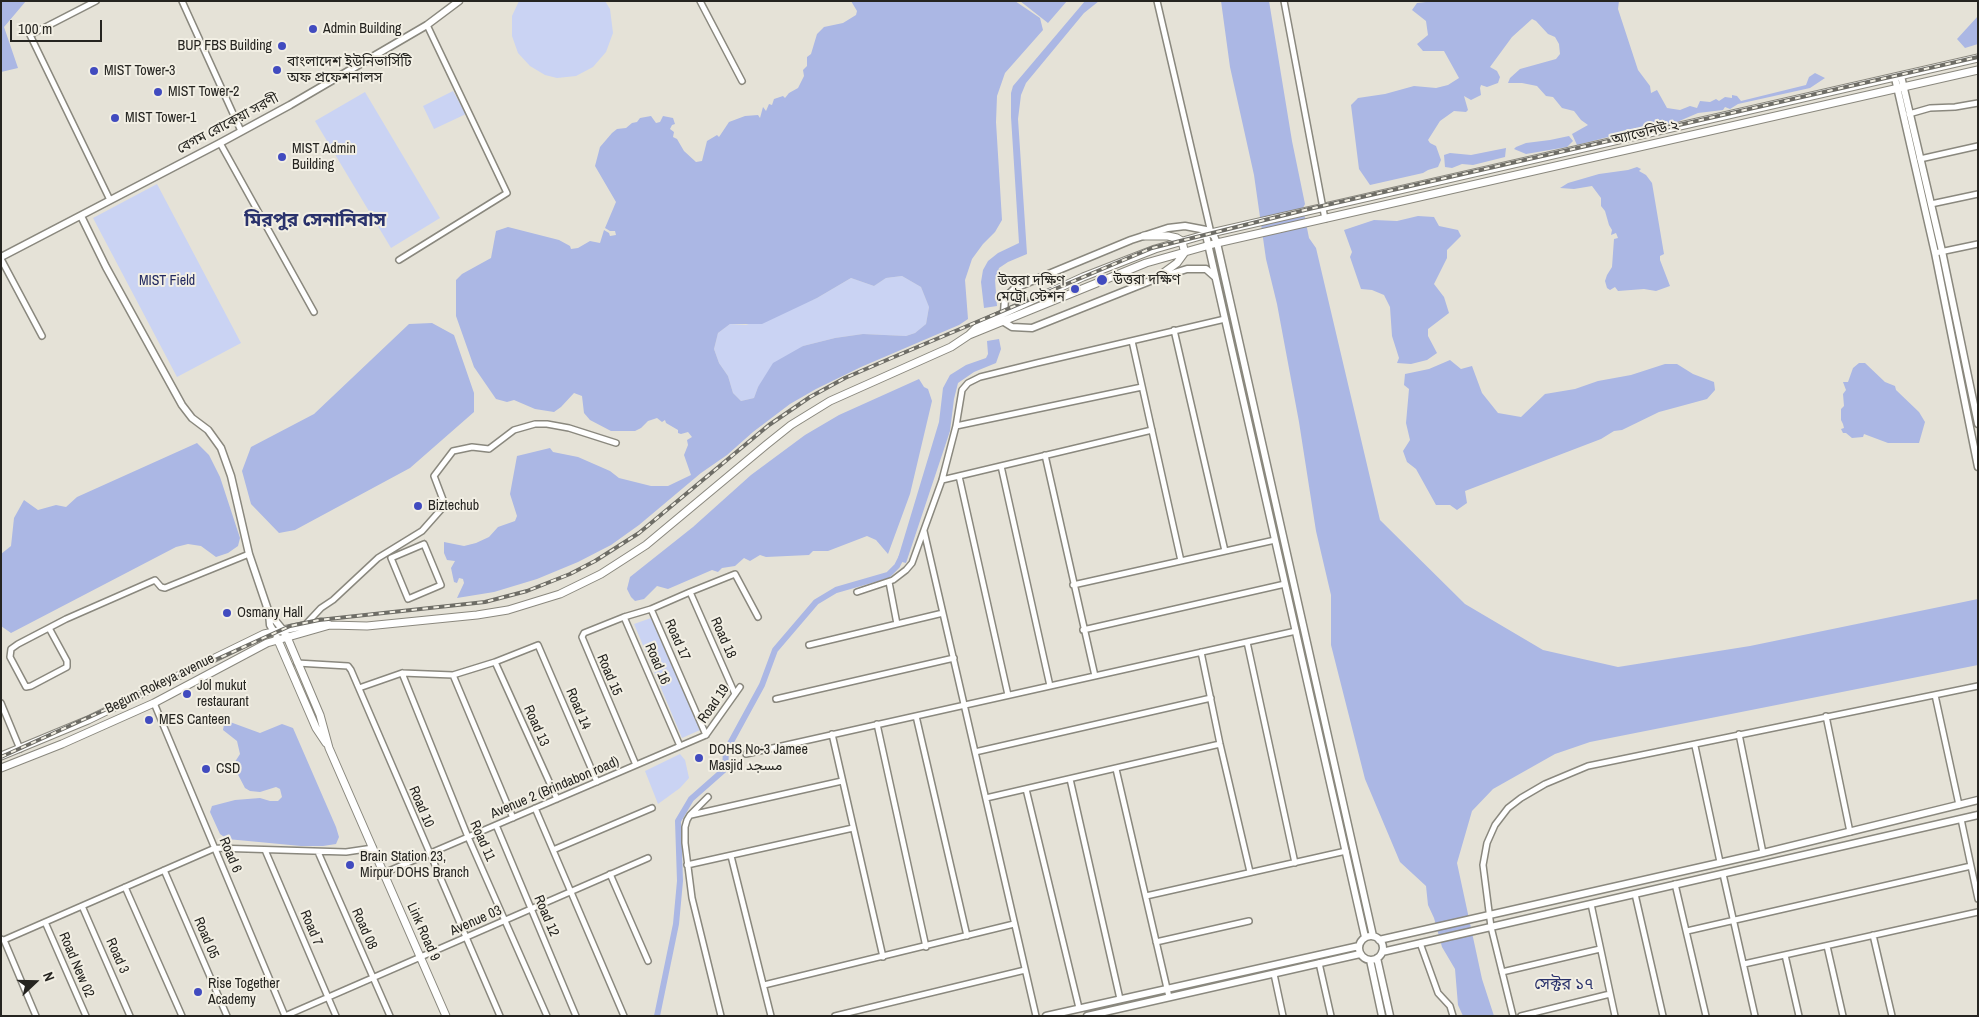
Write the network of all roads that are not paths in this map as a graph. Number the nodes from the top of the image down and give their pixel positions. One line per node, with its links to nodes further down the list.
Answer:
1 (96, 1): 20 (street)
2 (182, 1): 15 (street)
3 (459, 1): 7 (street, বেগম রোকেয়া সরণী)
4 (700, 1): 11 (street)
5 (1156, 1): 25 (street)
6 (1284, 1): 22 (street)
7 (427, 25): 15 (street, বেগম রোকেয়া সরণী); 35 (street)
8 (1978, 58): 10 (main road, অ্যাভেনিউ ২)
9 (1978, 70): 12 (main road, অ্যাভেনিউ ২)
10 (1898, 77): 12 (street); 22 (main road, অ্যাভেনিউ ২)
11 (742, 81)
12 (1900, 87): 14 (street); 24 (main road, অ্যাভেনিউ ২); 33 (street)
13 (1978, 103): 14 (street)
14 (1909, 114): 18 (street)
15 (241, 132): 16 (street, বেগম রোকেয়া সরণী)
16 (220, 143): 20 (street, বেগম রোকেয়া সরণী); 38 (street)
17 (1978, 146): 18 (street)
18 (1920, 159): 21 (street)
19 (1978, 194): 21 (street)
20 (110, 200): 23 (street, বেগম রোকেয়া সরণী)
21 (1931, 204): 31 (street)
22 (1322, 209): 24 (street); 25 (main road, অ্যাভেনিউ ২)
23 (81, 216): 34 (street, বেগম রোকেয়া সরণী); 61 (street)
24 (1325, 219): 28 (main road, অ্যাভেনিউ ২)
25 (1209, 234): 26 (street); 27 (main road, অ্যাভেনিউ ২); 28 (street); 30 (street)
26 (1144, 236): 27 (main road); 39 (street)
27 (1182, 242): 32 (main road); 39 (main road, অ্যাভেনিউ ২)
28 (1217, 243): 30 (main road, অ্যাভেনিউ ২); 180 (street)
29 (1978, 244): 31 (street)
30 (1209, 246): 32 (main road, অ্যাভেনিউ ২); 36 (street)
31 (1942, 251): 33 (street); 47 (street)
32 (1185, 252): 37 (main road); 41 (main road, অ্যাভেনিউ ২)
33 (1935, 253): 53 (street)
34 (1, 258): 44 (street)
35 (399, 260)
36 (1216, 278): 37 (street); 40 (street)
37 (1155, 279): 41 (street)
38 (314, 312)
39 (1004, 313): 43 (main road, অ্যাভেনিউ ২)
40 (1225, 319): 42 (street); 57 (street)
41 (1004, 322): 43 (main road, অ্যাভেনিউ ২)
42 (1174, 330): 45 (street); 60 (street)
43 (969, 335): 75 (main road, Begum Rokeya avenue)
44 (42, 336)
45 (1132, 341): 46 (street); 48 (street)
46 (1142, 387): 48 (street); 49 (street)
47 (1978, 424)
48 (956, 426): 55 (street)
49 (1152, 430): 51 (street); 62 (street)
50 (616, 443): 58 (street)
51 (1045, 455): 52 (street); 65 (street)
52 (1001, 466): 54 (street); 92 (street)
53 (1978, 467)
54 (959, 476): 55 (street); 97 (street)
55 (942, 480): 56 (street)
56 (924, 531): 63 (street); 70 (street)
57 (1275, 540): 60 (street); 64 (street)
58 (402, 543): 59 (street); 73 (street)
59 (406, 551): 59 (street)
60 (1225, 552): 62 (street)
61 (249, 554): 69 (street); 76 (street)
62 (1181, 561): 65 (street)
63 (889, 582): 67 (street); 74 (street)
64 (1285, 584): 78 (street); 79 (street)
65 (1073, 585): 78 (street)
66 (690, 592): 68 (street, Road 17); 72 (street, Road 17); 96 (street, Road 18)
67 (857, 592)
68 (652, 609): 71 (street); 109 (street, Road 17)
69 (269, 613): 77 (street); 80 (street)
70 (943, 613): 74 (street); 86 (street)
71 (624, 616): 111 (street, Road 16); 118 (street, Road 15)
72 (758, 617)
73 (306, 624): 75 (main road, Begum Rokeya avenue); 77 (main road, Begum Rokeya avenue)
74 (897, 624): 84 (street)
75 (330, 625): 81 (main road, Begum Rokeya avenue)
76 (49, 628): 76 (street)
77 (283, 630): 80 (main road, Begum Rokeya avenue); 81 (main road, Link Road 9)
78 (1083, 630): 91 (street)
79 (1296, 631): 83 (street); 145 (street)
80 (274, 632): 82 (main road, Link Road 9); 114 (main road, Begum Rokeya avenue)
81 (288, 637): 82 (main road, Begum Rokeya avenue); 87 (main road, Link Road 9)
82 (278, 640): 102 (main road, Begum Rokeya avenue); 113 (main road, Link Road 9)
83 (1247, 642): 85 (street); 151 (street)
84 (809, 645)
85 (1201, 652): 91 (street); 99 (street)
86 (954, 658): 100 (street); 103 (street)
87 (297, 662): 95 (street, Road 10); 113 (main road, Link Road 9)
88 (495, 662): 90 (street); 123 (street, Road 14); 127 (street, Road 13)
89 (402, 673): 90 (street); 95 (street); 139 (street, Road 11)
90 (453, 675): 134 (street)
91 (1095, 676): 92 (street)
92 (1050, 686): 97 (street)
93 (1978, 686): 98 (street)
94 (740, 687): 96 (street, Road 19)
95 (359, 688): 147 (street, Road 10)
96 (735, 694): 109 (street, Road 19)
97 (1008, 695): 103 (street)
98 (1934, 695): 105 (street); 129 (street)
99 (1211, 698): 110 (street); 115 (street)
100 (776, 700)
101 (1, 703): 114 (street)
102 (154, 703): 119 (main road, Begum Rokeya avenue); 140 (street, Road 6)
103 (965, 705): 104 (street); 115 (street)
104 (916, 716): 106 (street); 178 (street)
105 (1826, 716): 108 (street); 138 (street)
106 (877, 724): 107 (street); 186 (street)
107 (832, 734): 116 (street); 122 (street)
108 (1739, 734): 112 (street); 146 (street)
109 (706, 735): 111 (street, Avenue 2 (Brindabon road))
110 (1220, 744): 120 (street); 155 (street)
111 (680, 746): 118 (street, Avenue 2 (Brindabon road))
112 (1695, 746): 150 (street); 169 (street)
113 (330, 748): 141 (main road, Link Road 9)
114 (20, 749): 117 (main road, Begum Rokeya avenue)
115 (975, 752): 126 (street)
116 (746, 754)
117 (1, 756)
118 (636, 765): 123 (street, Avenue 2 (Brindabon road))
119 (1, 768)
120 (1116, 769): 121 (street); 163 (street)
121 (1070, 779): 124 (street); 207 (street)
122 (842, 781): 132 (street); 137 (street)
123 (597, 782): 127 (street, Avenue 2 (Brindabon road))
124 (1026, 789): 126 (street); 208 (street)
125 (708, 797): 132 (street)
126 (986, 798): 174 (street)
127 (557, 799): 130 (street, Avenue 2 (Brindabon road))
128 (1978, 800): 129 (street)
129 (1958, 805): 138 (street)
130 (535, 808): 134 (street, Avenue 2 (Brindabon road)); 143 (street)
131 (652, 808): 143 (street)
132 (690, 815): 152 (street)
133 (1978, 816): 135 (street)
134 (513, 818): 136 (street, Avenue 2 (Brindabon road))
135 (1961, 819): 153 (street); 158 (street)
136 (496, 825): 139 (street, Avenue 2 (Brindabon road)); 167 (street, Road 12)
137 (853, 828): 148 (street); 192 (street)
138 (1850, 832): 146 (street)
139 (468, 837): 147 (street, Avenue 2 (Brindabon road)); 170 (street, Road 11)
140 (215, 848): 142 (street); 154 (street); 214 (street, Road 6)
141 (373, 848): 144 (street); 156 (main road, Link Road 9)
142 (265, 850): 144 (street); 205 (street, Road 7)
143 (553, 850): 161 (street)
144 (318, 852): 201 (street, Road 08)
145 (1346, 852): 151 (street); 180 (street)
146 (1763, 853): 150 (street)
147 (429, 854): 156 (street, Avenue 2 (Brindabon road)); 179 (street, Road 10)
148 (731, 856): 152 (street); 202 (street)
149 (648, 858): 157 (street, Avenue 03)
150 (1720, 862): 169 (street)
151 (1295, 863): 155 (street)
152 (687, 865): 222 (street)
153 (1971, 866): 164 (street); 171 (street)
154 (164, 870): 160 (street); 213 (street, Road 05)
155 (1250, 872): 163 (street)
156 (384, 873): 191 (main road, Link Road 9)
157 (610, 874): 161 (street, Avenue 03); 195 (street)
158 (1723, 874): 159 (street); 171 (street)
159 (1675, 884): 162 (street); 176 (street)
160 (125, 887): 166 (street); 212 (street)
161 (571, 891): 167 (street, Avenue 03); 221 (street)
162 (1635, 894): 165 (street); 236 (street)
163 (1146, 896): 182 (street)
164 (1978, 899)
165 (1591, 904): 175 (street); 187 (street)
166 (82, 906): 172 (street); 211 (street, Road 3)
167 (530, 909): 170 (street, Avenue 03); 220 (street, Road 12)
168 (1978, 912): 177 (street)
169 (1487, 916): 175 (street); 180 (street)
170 (505, 920): 179 (street, Avenue 03); 219 (street, Road 11)
171 (1734, 920): 176 (street); 197 (street)
172 (45, 922): 181 (street); 210 (street, Road New 02)
173 (1249, 922): 182 (street)
174 (1014, 924): 178 (street); 198 (street)
175 (1490, 927): 183 (street); 199 (street)
176 (1687, 931): 237 (street)
177 (1873, 935): 185 (street); 241 (street)
178 (967, 936): 186 (street)
179 (466, 938): 191 (street, Avenue 03); 218 (street, Road 10)
180 (1372, 938): 184 (street); 188 (street)
181 (3, 940): 209 (street)
182 (1156, 942): 203 (street)
183 (1420, 943): 188 (street); 232 (street)
184 (1359, 946): 189 (street); 203 (street)
185 (1828, 946): 190 (street); 240 (street)
186 (926, 947): 192 (street)
187 (1600, 949): 199 (street); 204 (street)
188 (1382, 952): 193 (street)
189 (1360, 954): 194 (street); 196 (street)
190 (1785, 955): 197 (street); 239 (street)
191 (421, 957): 201 (street, Avenue 03); 217 (main road, Link Road 9)
192 (882, 957): 202 (street)
193 (1377, 958): 194 (street); 231 (street)
194 (1370, 960): 230 (street)
195 (648, 961)
196 (1319, 963): 200 (street); 229 (street)
197 (1744, 964): 238 (street)
198 (1025, 970): 224 (street); 225 (street)
199 (1502, 972): 233 (street)
200 (1274, 974): 206 (street); 228 (street)
201 (373, 978): 205 (street, Avenue 03); 216 (street, Road 08)
202 (764, 985): 223 (street)
203 (1166, 989): 206 (street); 207 (street)
204 (1610, 994): 234 (street); 235 (street)
205 (328, 997): 214 (street, Avenue 03); 215 (street, Road 7)
206 (1169, 997): 227 (street)
207 (1120, 1000): 208 (street)
208 (1079, 1008): 226 (street)
209 (36, 1016)
210 (86, 1016)
211 (130, 1016)
212 (182, 1016)
213 (227, 1016)
214 (285, 1016)
215 (336, 1016)
216 (390, 1016)
217 (446, 1016)
218 (500, 1016)
219 (547, 1016)
220 (576, 1016)
221 (624, 1016)
222 (721, 1016)
223 (771, 1016)
224 (835, 1016)
225 (1036, 1016)
226 (1046, 1016)
227 (1087, 1016)
228 (1283, 1016)
229 (1331, 1016)
230 (1382, 1016)
231 (1390, 1016)
232 (1453, 1016)
233 (1513, 1016)
234 (1521, 1016)
235 (1615, 1016)
236 (1663, 1016)
237 (1706, 1016)
238 (1755, 1016)
239 (1799, 1016)
240 (1843, 1016)
241 (1892, 1016)

